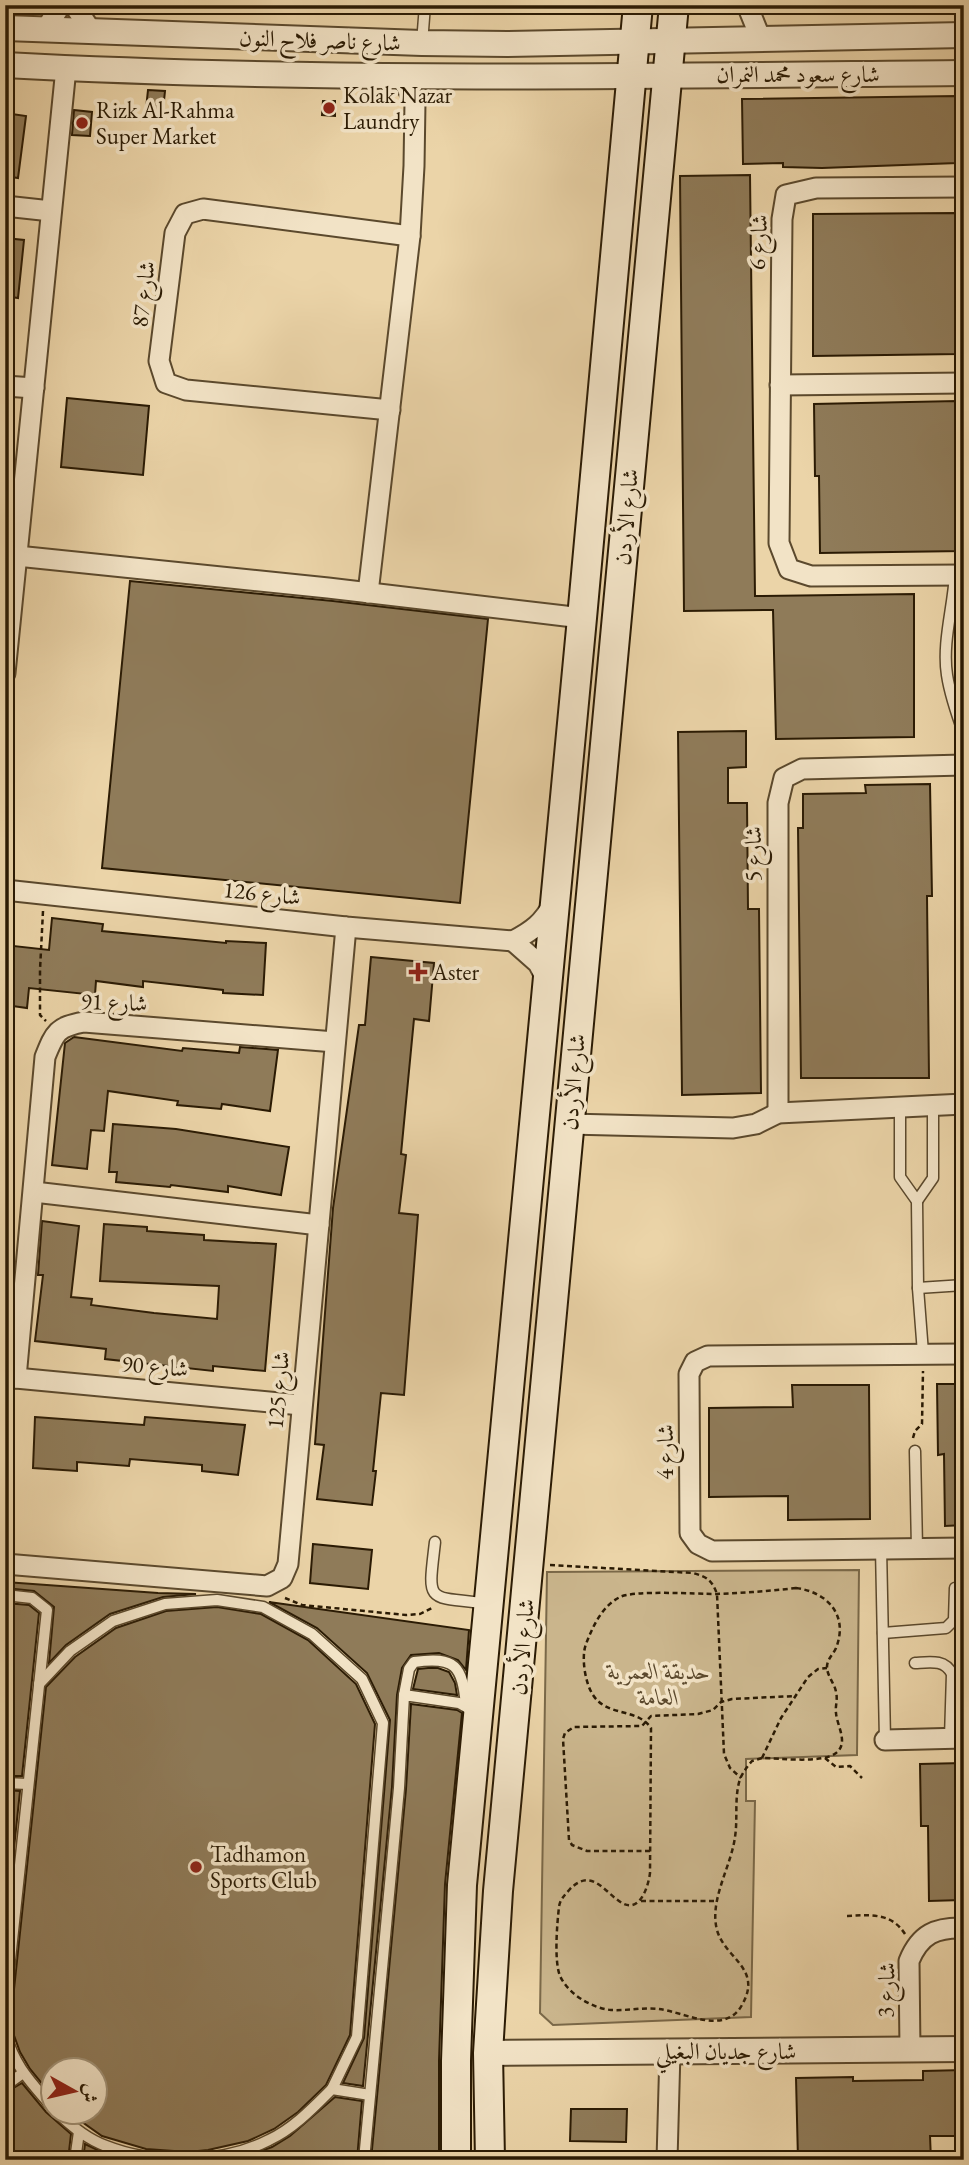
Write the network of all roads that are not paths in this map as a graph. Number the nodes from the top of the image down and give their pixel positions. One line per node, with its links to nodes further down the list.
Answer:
1 (61, 5): 9 (street)
2 (74, 5): 10 (street)
3 (425, 5): 14 (lane)
4 (638, 5): 13 (main road, شارع الأردن)
5 (652, 5): 13 (main road)
6 (674, 5): 13 (main road, شارع الأردن)
7 (747, 5): 12 (street)
8 (5, 28): 9 (street, شارع ناصر فلاح النون)
9 (45, 30): 10 (street, شارع ناصر فلاح النون)
10 (92, 32): 14 (street, شارع ناصر فلاح النون)
11 (964, 35): 12 (street, شارع سعود محمد النمران)
12 (760, 37): 13 (street, شارع سعود محمد النمران)
13 (654, 41): 14 (street, شارع ناصر فلاح النون); 18 (main road, شارع الأردن)
14 (422, 43)
15 (5, 65): 16 (street, شارع ناصر فلاح النون)
16 (66, 68): 19 (street, شارع ناصر فلاح النون); 24 (street)
17 (964, 73): 18 (street, شارع سعود محمد النمران)
18 (648, 76): 20 (street, شارع ناصر فلاح النون); 34 (main road, شارع الأردن); 48 (main road, شارع الأردن)
19 (401, 77): 20 (street, شارع ناصر فلاح النون); 21 (street)
20 (430, 77): 21 (street)
21 (415, 102): 25 (street)
22 (964, 187): 27 (street, شارع 6)
23 (5, 206): 24 (street)
24 (51, 211): 29 (street)
25 (410, 236): 30 (street); 30 (street, شارع 87)
26 (964, 383): 27 (street)
27 (780, 385): 32 (street, شارع 6)
28 (5, 386): 29 (street)
29 (34, 388): 31 (street)
30 (390, 410): 33 (street)
31 (17, 556): 33 (street); 35 (street)
32 (959, 575): 36 (lane)
33 (368, 593): 34 (street)
34 (582, 618): 39 (main road, شارع الأردن)
35 (5, 673)
36 (964, 734)
37 (964, 765): 47 (street, شارع 5)
38 (5, 890): 40 (street, شارع 126)
39 (555, 901): 41 (street); 42 (main road, شارع الأردن)
40 (346, 927): 41 (street, شارع 126); 43 (street, شارع 125)
41 (513, 941): 42 (street)
42 (548, 983): 59 (main road, شارع الأردن)
43 (335, 1042): 49 (street, شارع 91); 51 (street, شارع 125)
44 (964, 1104): 45 (street)
45 (933, 1106): 46 (street); 50 (lane)
46 (901, 1107): 47 (street); 50 (lane)
47 (778, 1113): 48 (street)
48 (569, 1124): 60 (main road, شارع الأردن)
49 (34, 1192): 51 (street); 56 (street, شارع 91)
50 (917, 1201): 53 (lane)
51 (319, 1225): 57 (street, شارع 125)
52 (964, 1285): 53 (lane)
53 (918, 1288): 54 (lane)
54 (923, 1353): 55 (street, شارع 4); 62 (street, شارع 4)
55 (964, 1354)
56 (10, 1377): 57 (street, شارع 90)
57 (301, 1405): 65 (street, شارع 125)
58 (915, 1451): 63 (lane)
59 (502, 1482): 60 (main road); 68 (main road, شارع الأردن)
60 (537, 1483): 79 (main road, شارع الأردن)
61 (435, 1542): 68 (lane)
62 (881, 1548): 63 (street, شارع 4); 69 (lane)
63 (917, 1548): 64 (street, شارع 4)
64 (964, 1548)
65 (5, 1564)
66 (955, 1588): 69 (lane)
67 (5, 1595): 71 (lane)
68 (489, 1603): 73 (main road, شارع الأردن)
69 (883, 1633): 75 (lane)
70 (915, 1663): 74 (lane)
71 (39, 1684): 77 (lane); 89 (lane)
72 (404, 1695): 73 (lane); 73 (lane); 91 (lane)
73 (473, 1712): 78 (main road, شارع الأردن)
74 (957, 1738): 75 (street)
75 (886, 1740)
76 (5, 1783): 77 (lane)
77 (28, 1784): 81 (lane)
78 (462, 1885): 79 (main road); 96 (main road, شارع الأردن)
79 (498, 1891): 86 (main road, شارع الأردن)
80 (964, 1928): 84 (street, شارع 3)
81 (5, 2007)
82 (5, 2033): 87 (lane)
83 (964, 2049): 84 (street, شارع جديان البغيلي)
84 (910, 2050): 85 (street, شارع جديان البغيلي)
85 (670, 2051): 86 (street, شارع جديان البغيلي); 98 (street)
86 (488, 2053): 97 (main road, شارع الأردن)
87 (23, 2073): 88 (lane); 90 (lane)
88 (5, 2086)
89 (332, 2089): 91 (lane); 93 (lane)
90 (38, 2091)
91 (370, 2095): 95 (lane)
92 (72, 2126): 93 (lane)
93 (79, 2132): 94 (lane)
94 (75, 2160)
95 (364, 2160)
96 (456, 2160)
97 (489, 2160)
98 (667, 2160)

